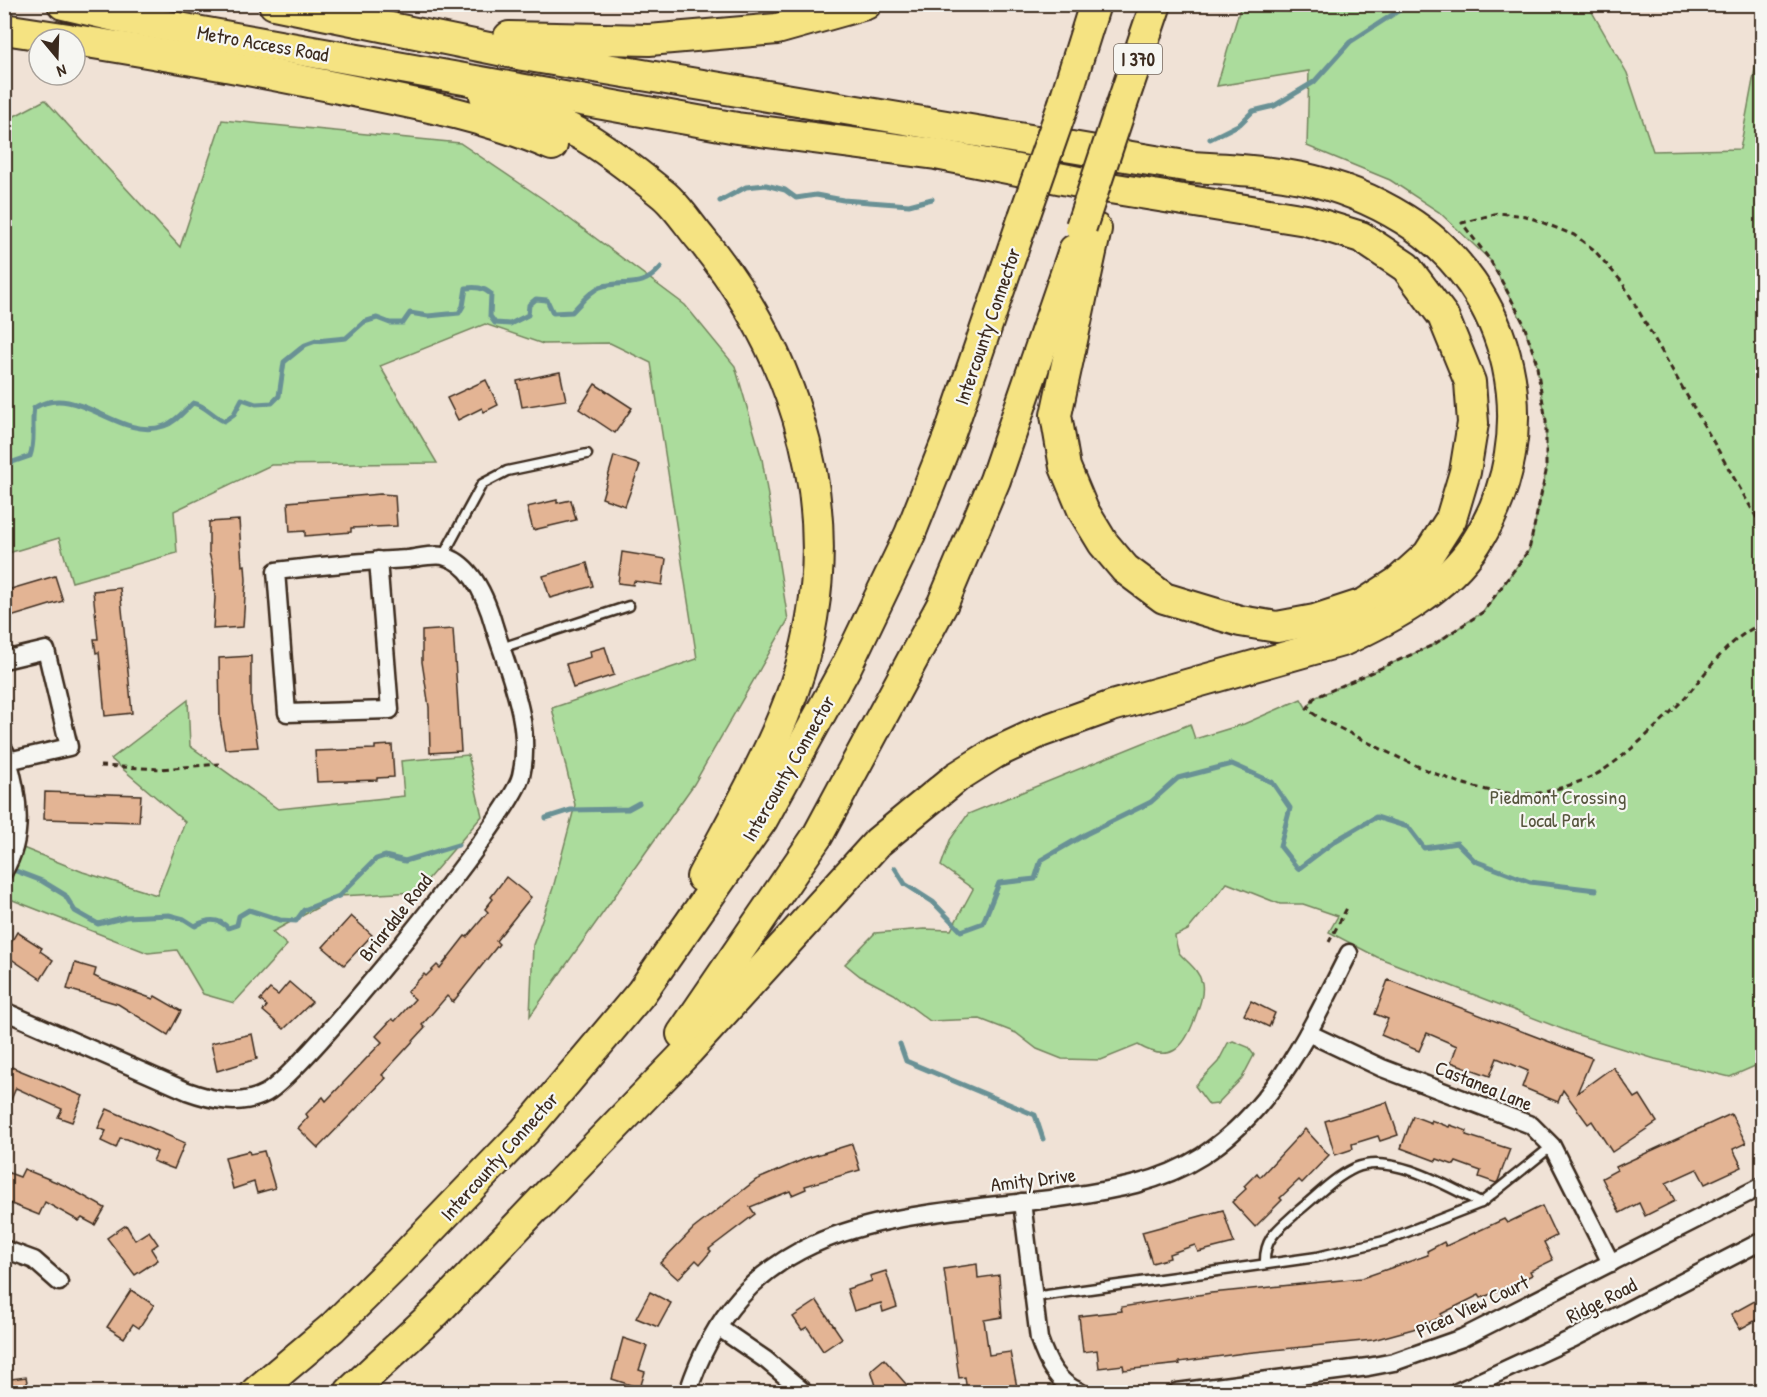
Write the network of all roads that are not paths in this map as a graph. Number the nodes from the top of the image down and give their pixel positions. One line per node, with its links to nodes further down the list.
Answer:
1 (63, 4): 10 (highway, Metro Access Road)
2 (274, 4): 6 (highway, Metro Access Road)
3 (866, 4): 6 (highway)
4 (1095, 4): 22 (highway, Intercounty Connector, bridge)
5 (1156, 4): 11 (highway, I 370, bridge)
6 (365, 22): 29 (highway)
7 (4, 29): 8 (highway)
8 (27, 33)
9 (87, 42): 12 (highway)
10 (394, 65): 11 (highway); 12 (highway)
11 (1089, 228): 29 (highway)
12 (714, 256): 22 (highway)
13 (587, 454): 14 (lane)
14 (443, 556): 15 (street); 17 (street, Briardale Road)
15 (378, 560): 15 (street)
16 (629, 606): 17 (lane)
17 (501, 648): 23 (street, Briardale Road)
18 (4, 660): 19 (street)
19 (6, 756): 20 (street)
20 (4, 871)
21 (1349, 953): 24 (street, Amity Drive)
22 (641, 993): 37 (highway, Intercounty Connector)
23 (4, 1011)
24 (1308, 1033): 25 (street, Castanea Lane); 27 (street, Amity Drive)
25 (1552, 1146): 28 (lane); 33 (street, Castanea Lane)
26 (1762, 1186): 33 (street, Picea View Court)
27 (1022, 1202): 35 (street); 36 (street, Amity Drive)
28 (1481, 1203): 32 (lane); 32 (lane)
29 (539, 1205): 38 (highway)
30 (1762, 1241): 43 (street, Ridge Road)
31 (4, 1249): 34 (street)
32 (1265, 1263): 35 (lane)
33 (1611, 1263): 42 (street, Picea View Court)
34 (59, 1282)
35 (1032, 1297): 41 (street)
36 (718, 1327): 39 (street, Amity Drive); 40 (street)
37 (256, 1392)
38 (350, 1392)
39 (688, 1392)
40 (804, 1392)
41 (1080, 1392)
42 (1177, 1392)
43 (1457, 1392)

